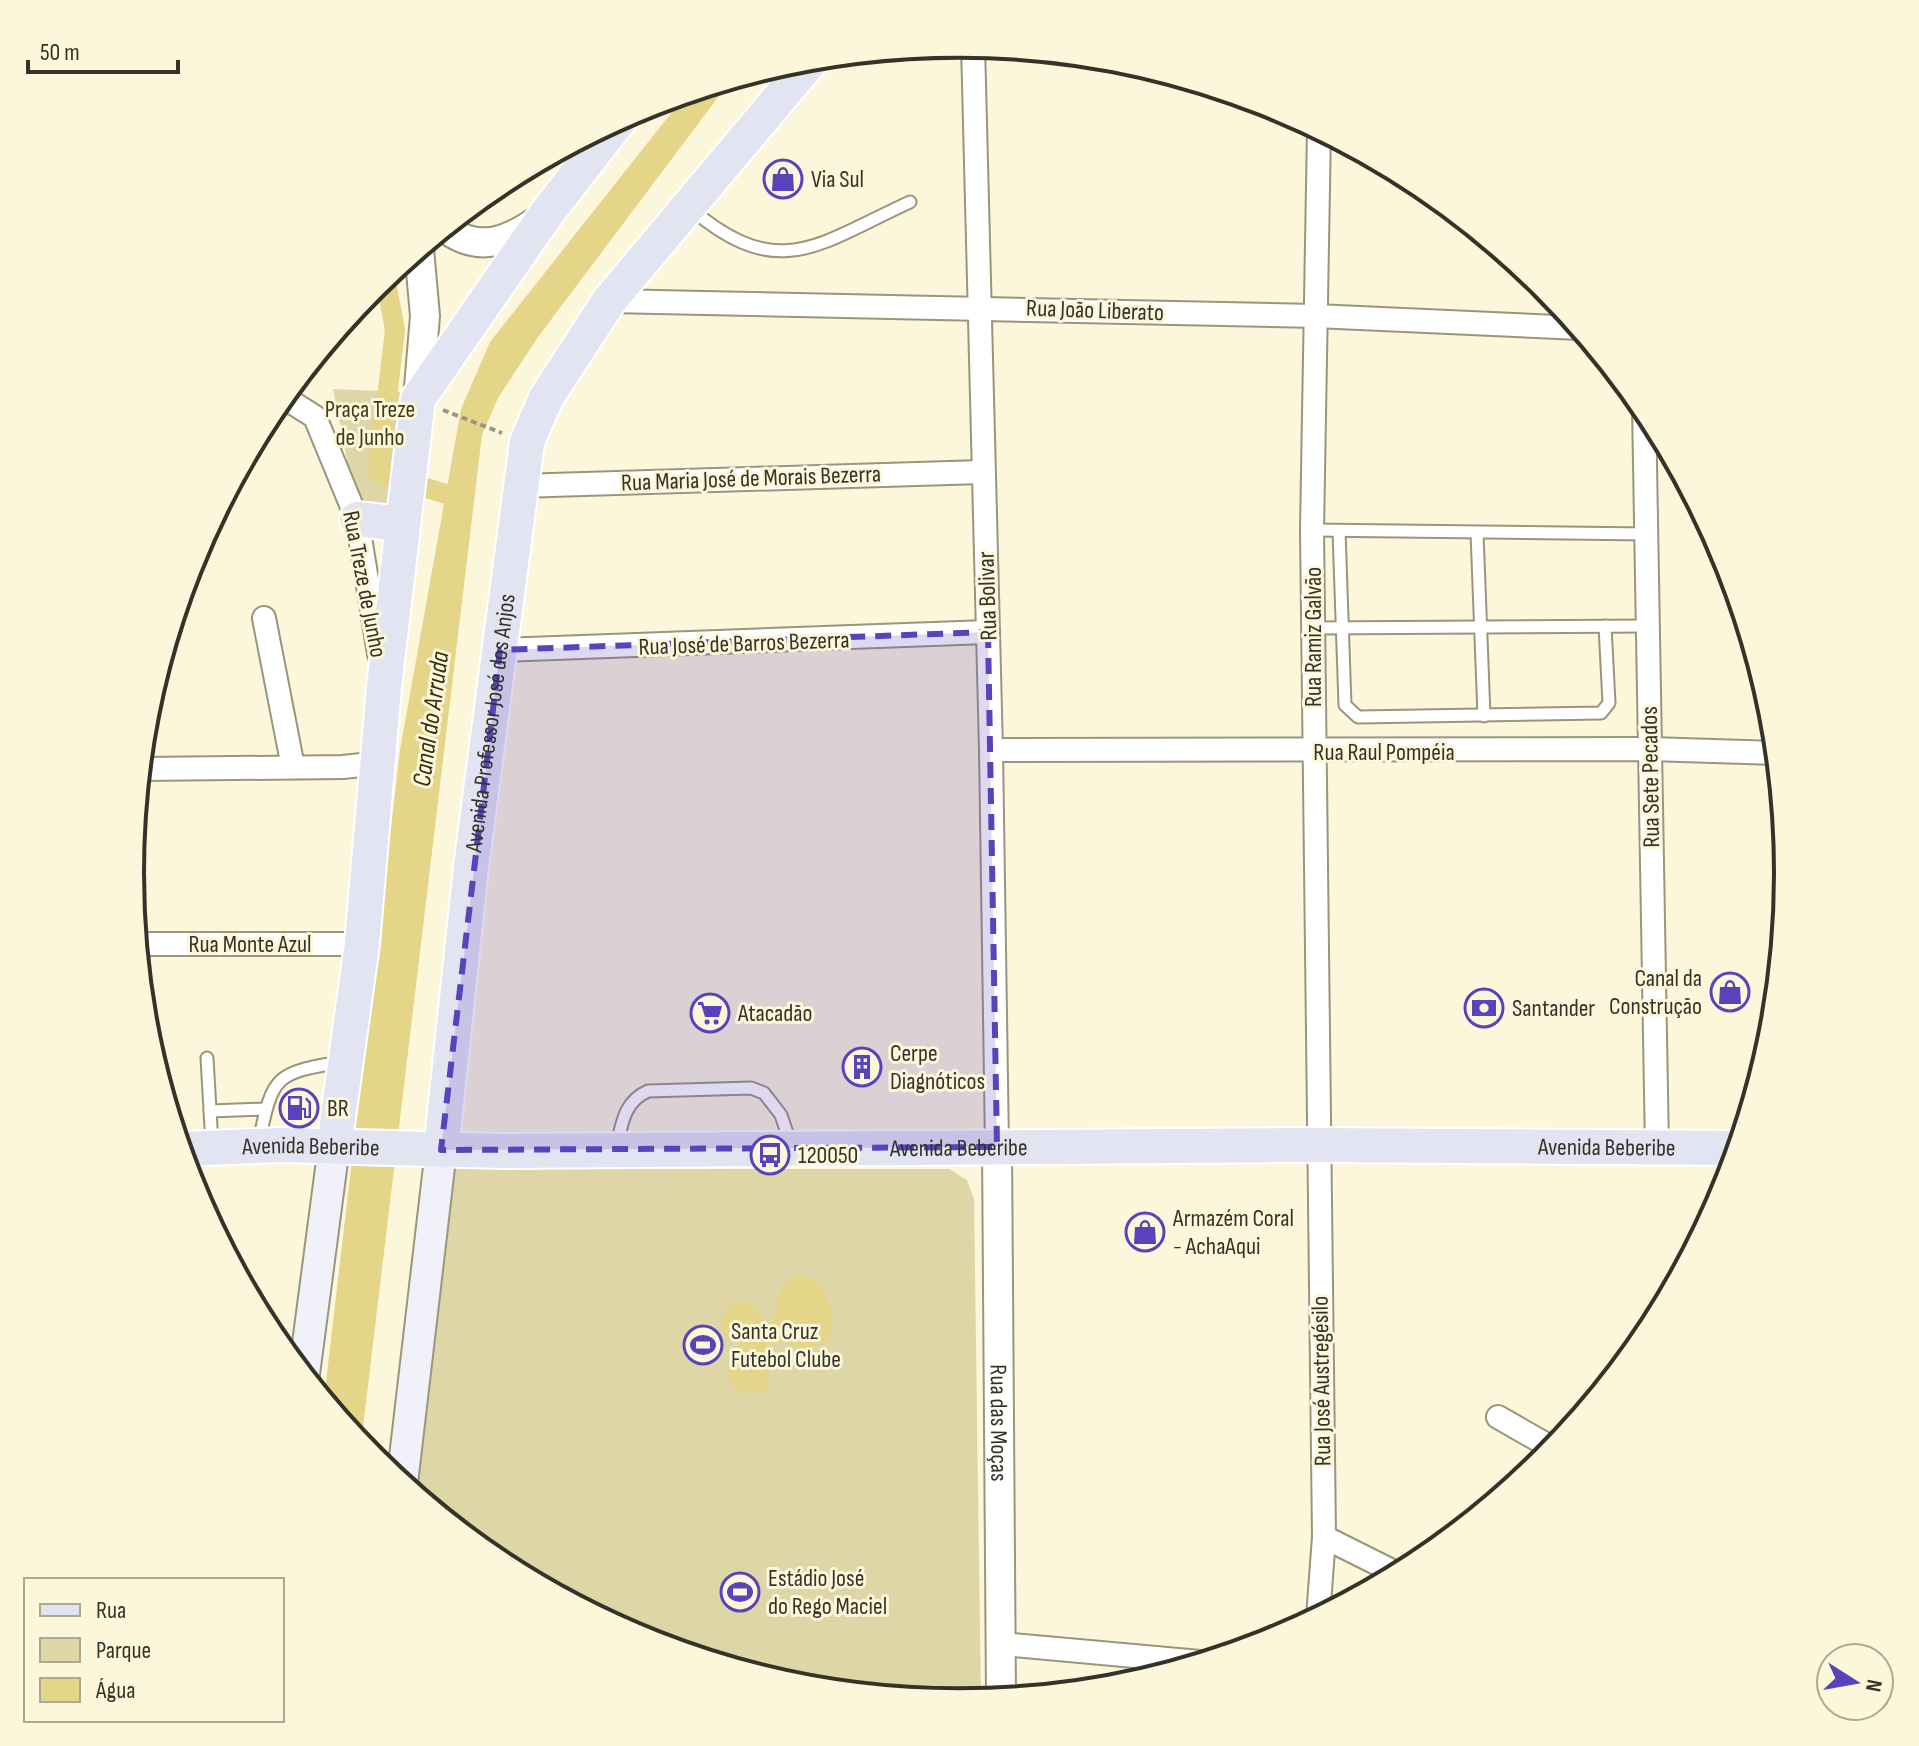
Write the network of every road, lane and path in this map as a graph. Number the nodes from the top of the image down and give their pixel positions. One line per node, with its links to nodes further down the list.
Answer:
1 (973, 59): 11 (street, Rua Bolivar)
2 (799, 74): 6 (main road, Avenida Professor José dos Anjos)
3 (604, 140): 7 (main road)
4 (1319, 141): 12 (street, Rua Ramiz Galvão)
5 (910, 202): 6 (lane)
6 (689, 208): 10 (main road, Avenida Professor José dos Anjos)
7 (547, 213): 8 (street); 15 (main road)
8 (454, 233)
9 (420, 262): 15 (street)
10 (609, 301): 11 (street, Rua João Liberato); 19 (main road, Avenida Professor José dos Anjos)
11 (980, 307): 12 (street, Rua João Liberato); 18 (street, Rua Bolivar)
12 (1315, 316): 13 (street, Rua João Liberato); 22 (street, Rua Ramiz Galvão)
13 (1564, 327)
14 (293, 405): 20 (street, Rua Treze de Junho)
15 (431, 405): 16 (path); 21 (main road)
16 (487, 427)
17 (1645, 433): 25 (street, Rua Sete Pecados)
18 (982, 472): 19 (street, Rua Maria José de Morais Bezerra); 32 (street, Rua Bolivar)
19 (519, 486): 33 (main road, Avenida Professor José dos Anjos)
20 (357, 519): 21 (main road); 34 (street, Rua Treze de Junho)
21 (402, 519): 34 (main road)
22 (1312, 530): 23 (lane); 31 (street, Rua Ramiz Galvão)
23 (1339, 531): 24 (lane); 29 (lane)
24 (1477, 533): 25 (lane); 30 (lane)
25 (1647, 534): 28 (street, Rua Sete Pecados)
26 (264, 618): 41 (street)
27 (1605, 626): 28 (lane); 30 (lane); 35 (lane)
28 (1648, 626): 36 (street, Rua Sete Pecados)
29 (1343, 627): 30 (lane); 31 (lane); 35 (lane)
30 (1481, 627): 35 (lane)
31 (1313, 628): 38 (street, Rua Ramiz Galvão)
32 (988, 632): 33 (street, Rua José de Barros Bezerra); 37 (street, Rua Bolivar)
33 (500, 650): 57 (main road, Avenida Professor José dos Anjos)
34 (384, 687): 40 (main road)
35 (1484, 716)
36 (1650, 749): 38 (street, Rua Raul Pompéia); 39 (street, Rua Raul Pompéia); 56 (street, Rua Sete Pecados)
37 (991, 750): 38 (street, Rua Raul Pompéia); 52 (street, Rua Bolivar)
38 (1314, 752): 49 (street, Rua Ramiz Galvão)
39 (1766, 753)
40 (380, 763): 41 (street); 44 (main road)
41 (293, 767): 42 (street)
42 (151, 769)
43 (148, 944): 44 (street, Rua Monte Azul)
44 (362, 944): 46 (main road)
45 (207, 1058): 48 (lane)
46 (346, 1061): 47 (lane); 51 (main road)
47 (266, 1109): 48 (lane); 50 (lane)
48 (210, 1111): 54 (lane)
49 (1318, 1145): 52 (main road, Avenida Beberibe); 56 (main road, Avenida Beberibe); 63 (street, Rua José Austregésilo)
50 (257, 1146): 51 (main road, Avenida Beberibe); 54 (main road, Avenida Beberibe)
51 (343, 1146): 57 (main road, Avenida Beberibe); 59 (main road)
52 (997, 1147): 55 (main road, Avenida Beberibe); 66 (street, Rua das Moças)
53 (1726, 1148): 56 (main road, Avenida Beberibe)
54 (196, 1149)
55 (792, 1149): 58 (main road, Avenida Beberibe); 58 (lane)
56 (1657, 1149)
57 (427, 1150): 58 (main road, Avenida Beberibe); 62 (main road, Avenida Professor José dos Anjos)
58 (616, 1150)
59 (306, 1360)
60 (1498, 1417): 61 (street)
61 (1542, 1442)
62 (403, 1468)
63 (1324, 1537): 64 (street); 65 (street, Rua José Austregésilo)
64 (1385, 1568)
65 (1319, 1604)
66 (1002, 1644): 67 (street); 68 (street, Rua das Moças)
67 (1172, 1659)
68 (1001, 1686)

